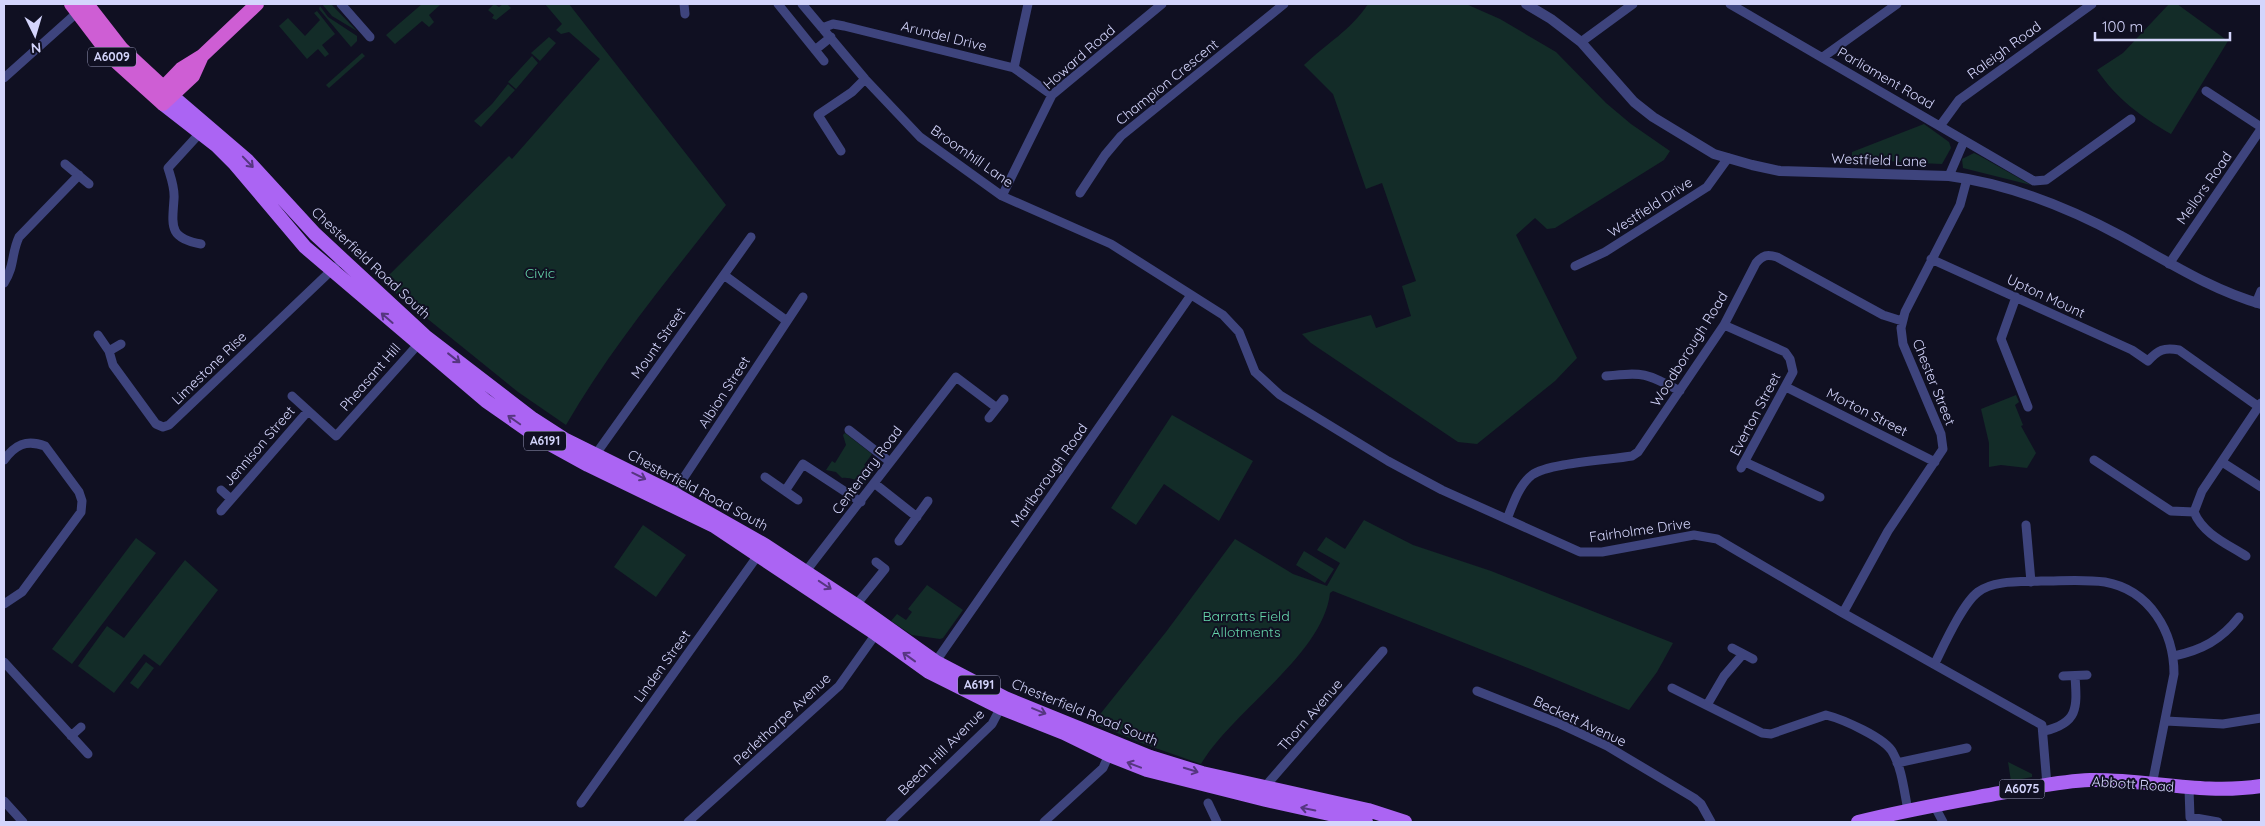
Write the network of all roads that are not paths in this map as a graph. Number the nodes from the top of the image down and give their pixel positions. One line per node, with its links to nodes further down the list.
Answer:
1 (257, 4): 28 (highway)
2 (341, 4): 17 (street)
3 (684, 4): 15 (street)
4 (778, 4): 20 (street)
5 (802, 4): 16 (street, Broomhill Lane)
6 (1028, 4): 23 (street)
7 (1162, 4): 27 (street, Howard Road)
8 (1284, 4): 41 (street, Champion Crescent)
9 (1526, 4): 19 (street, Westfield Lane)
10 (1633, 4): 19 (street)
11 (1730, 4): 21 (street, Parliament Road)
12 (1897, 4): 21 (street)
13 (2092, 4): 30 (street, Raleigh Road)
14 (80, 6): 24 (street); 28 (highway, Chesterfield Road South / A6009)
15 (685, 14)
16 (822, 28): 18 (street, Broomhill Lane); 23 (street, Arundel Drive)
17 (370, 37)
18 (831, 37): 20 (street); 25 (street, Broomhill Lane)
19 (1581, 42): 35 (street, Westfield Lane)
20 (815, 50): 22 (street)
21 (1823, 57): 30 (street, Parliament Road)
22 (824, 62)
23 (1014, 68): 27 (street, Arundel Drive)
24 (4, 78)
25 (865, 79): 34 (street); 42 (street, Broomhill Lane)
26 (2206, 91): 31 (street)
27 (1052, 95): 42 (street, Howard Road)
28 (163, 96): 32 (main road, Chesterfield Road South / A6191); 46 (main road, Chesterfield Road South / A6191, one-way to 46)
29 (2131, 119): 33 (street, Parliament Road)
30 (1940, 126): 33 (street, Parliament Road)
31 (2261, 128): 47 (street, Mellors Road)
32 (200, 134): 44 (street); 49 (main road, Chesterfield Road South / A6191)
33 (1964, 142): 38 (street)
34 (841, 151)
35 (1728, 158): 38 (street, Westfield Lane); 48 (street, Westfield Drive)
36 (65, 164): 37 (street)
37 (79, 175): 40 (street); 51 (street)
38 (1949, 176): 39 (street, Westfield Lane)
39 (1966, 179): 45 (street, Chester Street); 47 (street, Westfield Lane)
40 (89, 184)
41 (1080, 193)
42 (1002, 196): 53 (street, Broomhill Lane)
43 (751, 237): 50 (street, Mount Street)
44 (201, 244)
45 (1931, 259): 55 (street, Upton Mount); 58 (street, Chester Street)
46 (343, 260): 49 (street, Limestone Rise); 61 (main road, Chesterfield Road South / A6191)
47 (2169, 264): 56 (street, Westfield Lane)
48 (1575, 266)
49 (332, 270): 61 (main road, Chesterfield Road South / A6191, one-way to 49); 63 (street, Limestone Rise)
50 (724, 275): 57 (street); 76 (street, Mount Street)
51 (4, 283)
52 (2261, 291): 56 (street)
53 (1190, 295): 95 (street, Fairholme Drive); 115 (street, Marlborough Road)
54 (803, 297): 57 (street, Albion Street)
55 (2016, 297): 69 (street, Upton Mount); 70 (street)
56 (2258, 303)
57 (787, 321): 87 (street, Albion Street)
58 (1902, 321): 59 (street, Woodborough Road); 79 (street, Chester Street)
59 (1724, 325): 65 (street, Everton Street); 66 (street, Woodborough Road)
60 (98, 335): 63 (street, Limestone Rise)
61 (421, 340): 72 (street, Pheasant Hill); 76 (main road, Chesterfield Road South / A6191)
62 (121, 344): 63 (street)
63 (109, 351)
64 (1606, 376): 66 (street)
65 (1786, 387): 79 (street, Morton Street); 86 (street, Everton Street)
66 (1680, 391): 95 (street, Woodborough Road)
67 (292, 396): 72 (street)
68 (1004, 399): 71 (street)
69 (2260, 405): 80 (street)
70 (2028, 407)
71 (997, 408): 73 (street); 78 (street, Centenary Road)
72 (308, 411): 88 (street, Jennison Street)
73 (989, 418)
74 (848, 430): 78 (street)
75 (4, 460): 103 (street)
76 (592, 460): 87 (main road, Chesterfield Road South / A6191)
77 (2094, 460): 93 (street)
78 (890, 462): 82 (street, Centenary Road)
79 (1936, 462): 105 (street, Chester Street)
80 (2222, 462): 83 (street); 93 (street)
81 (764, 477): 85 (street)
82 (874, 484): 91 (street, Centenary Road); 94 (street)
83 (2261, 487)
84 (221, 490): 88 (street, Jennison Street)
85 (785, 491): 89 (street); 91 (street)
86 (1820, 497)
87 (671, 498): 98 (main road, Chesterfield Road South / A6191)
88 (231, 499): 92 (street, Jennison Street)
89 (798, 500)
90 (928, 501): 94 (street)
91 (861, 502): 101 (street, Centenary Road)
92 (221, 511)
93 (2194, 512): 99 (street)
94 (917, 517): 97 (street)
95 (1507, 519): 105 (street, Fairholme Drive)
96 (2026, 525): 102 (street)
97 (899, 541)
98 (762, 549): 101 (main road, Chesterfield Road South / A6191); 138 (street, Linden Street)
99 (2246, 556)
100 (876, 562): 104 (street)
101 (802, 576): 104 (main road, Chesterfield Road South / A6191, one-way to 104); 107 (main road, Chesterfield Road South / A6191)
102 (2031, 582): 111 (street); 114 (street)
103 (4, 604)
104 (856, 605): 107 (main road, Chesterfield Road South / A6191)
105 (1843, 613): 114 (street, Fairholme Drive)
106 (2239, 617): 111 (street)
107 (880, 629): 115 (main road, Chesterfield Road South / A6191); 145 (street, Perlethorpe Avenue)
108 (1732, 648): 110 (street)
109 (1383, 652): 136 (street, Thorn Avenue)
110 (1743, 654): 112 (street); 122 (street)
111 (2174, 656): 124 (street)
112 (1753, 659)
113 (4, 662): 127 (street)
114 (1935, 663): 126 (street, Fairholme Drive)
115 (932, 667): 121 (main road, Chesterfield Road South / A6191)
116 (2087, 675): 118 (street)
117 (2063, 676): 118 (street)
118 (2075, 676): 126 (street)
119 (1672, 688): 122 (street)
120 (1477, 691): 151 (street, Beckett Avenue)
121 (1003, 703): 129 (main road, Chesterfield Road South / A6191); 146 (street, Beech Hill Avenue)
122 (1707, 705): 131 (street)
123 (2261, 718): 124 (street)
124 (2166, 721): 133 (street)
125 (80, 727): 127 (street)
126 (2044, 731): 132 (street)
127 (71, 736): 130 (street)
128 (1966, 748): 131 (street)
129 (1112, 749): 136 (main road, Chesterfield Road South / A6191); 147 (street)
130 (88, 754)
131 (1897, 763): 141 (street)
132 (2047, 785): 133 (main road, Abbott Road / A6075); 140 (main road, Abbott Road / A6075)
133 (2152, 785): 135 (main road, Abbott Road / A6075)
134 (2261, 786): 135 (main road, Abbott Road / A6075)
135 (2189, 789): 143 (street)
136 (1267, 794): 149 (main road, Chesterfield Road South / A6191, one-way to 136); 150 (main road, Chesterfield Road South / A6191)
137 (4, 801): 144 (street)
138 (581, 803)
139 (1208, 803): 148 (street)
140 (1934, 805): 141 (main road, Abbott Road / A6075); 153 (street)
141 (1908, 810): 142 (main road, Abbott Road / A6075)
142 (1894, 818): 152 (main road, Abbott Road / A6075)
143 (2188, 819): 154 (street)
144 (20, 821)
145 (688, 822)
146 (890, 822)
147 (1044, 822)
148 (1218, 822)
149 (1366, 822)
150 (1405, 822)
151 (1711, 822)
152 (1858, 822)
153 (1943, 822)
154 (2218, 822)

